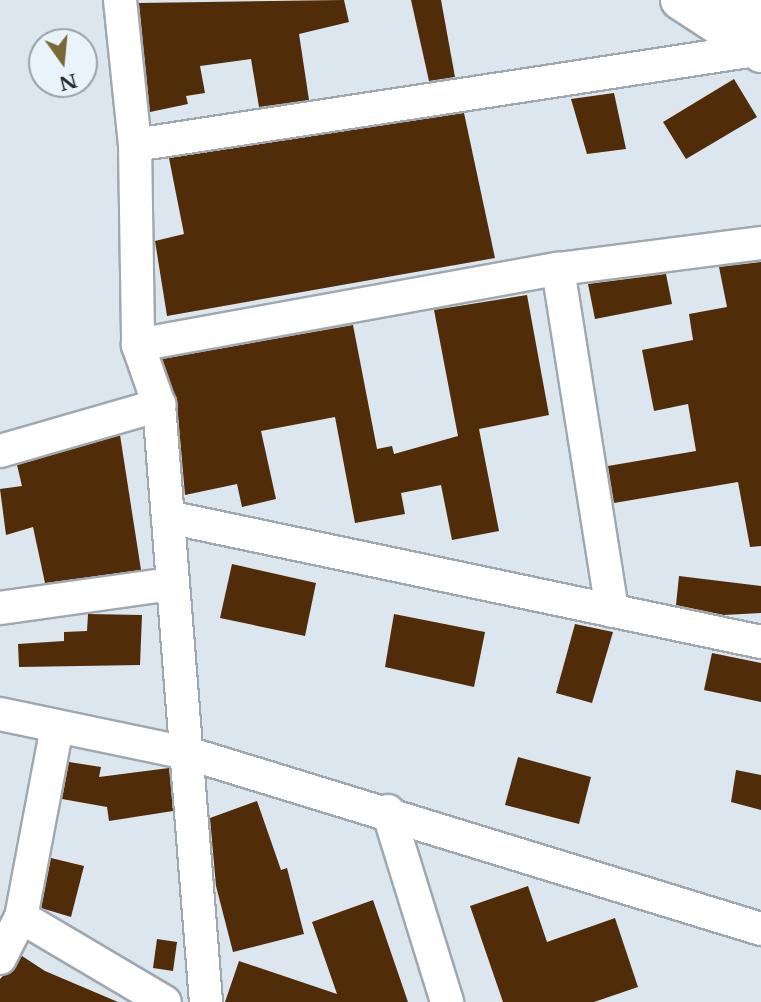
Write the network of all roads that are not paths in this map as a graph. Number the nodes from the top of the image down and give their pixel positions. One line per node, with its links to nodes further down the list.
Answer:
1 (120, 0): 5 (street)
2 (680, 0): 4 (main road)
3 (731, 0): 4 (main road)
4 (759, 41): 5 (street)
5 (135, 145): 8 (street)
6 (761, 243): 7 (street)
7 (558, 269): 8 (street); 14 (street)
8 (138, 345): 9 (street)
9 (159, 405): 10 (street); 11 (street)
10 (0, 451)
11 (168, 517): 12 (street); 14 (street)
12 (170, 584): 13 (street); 18 (street)
13 (0, 608)
14 (612, 611): 15 (street)
15 (761, 642)
16 (0, 713): 17 (street)
17 (57, 727): 18 (street); 20 (street)
18 (187, 753): 19 (street); 24 (street)
19 (388, 811): 21 (street); 25 (street)
20 (21, 917): 22 (street); 23 (street)
21 (761, 929)
22 (0, 958)
23 (157, 1000)
24 (206, 1002)
25 (447, 1002)

